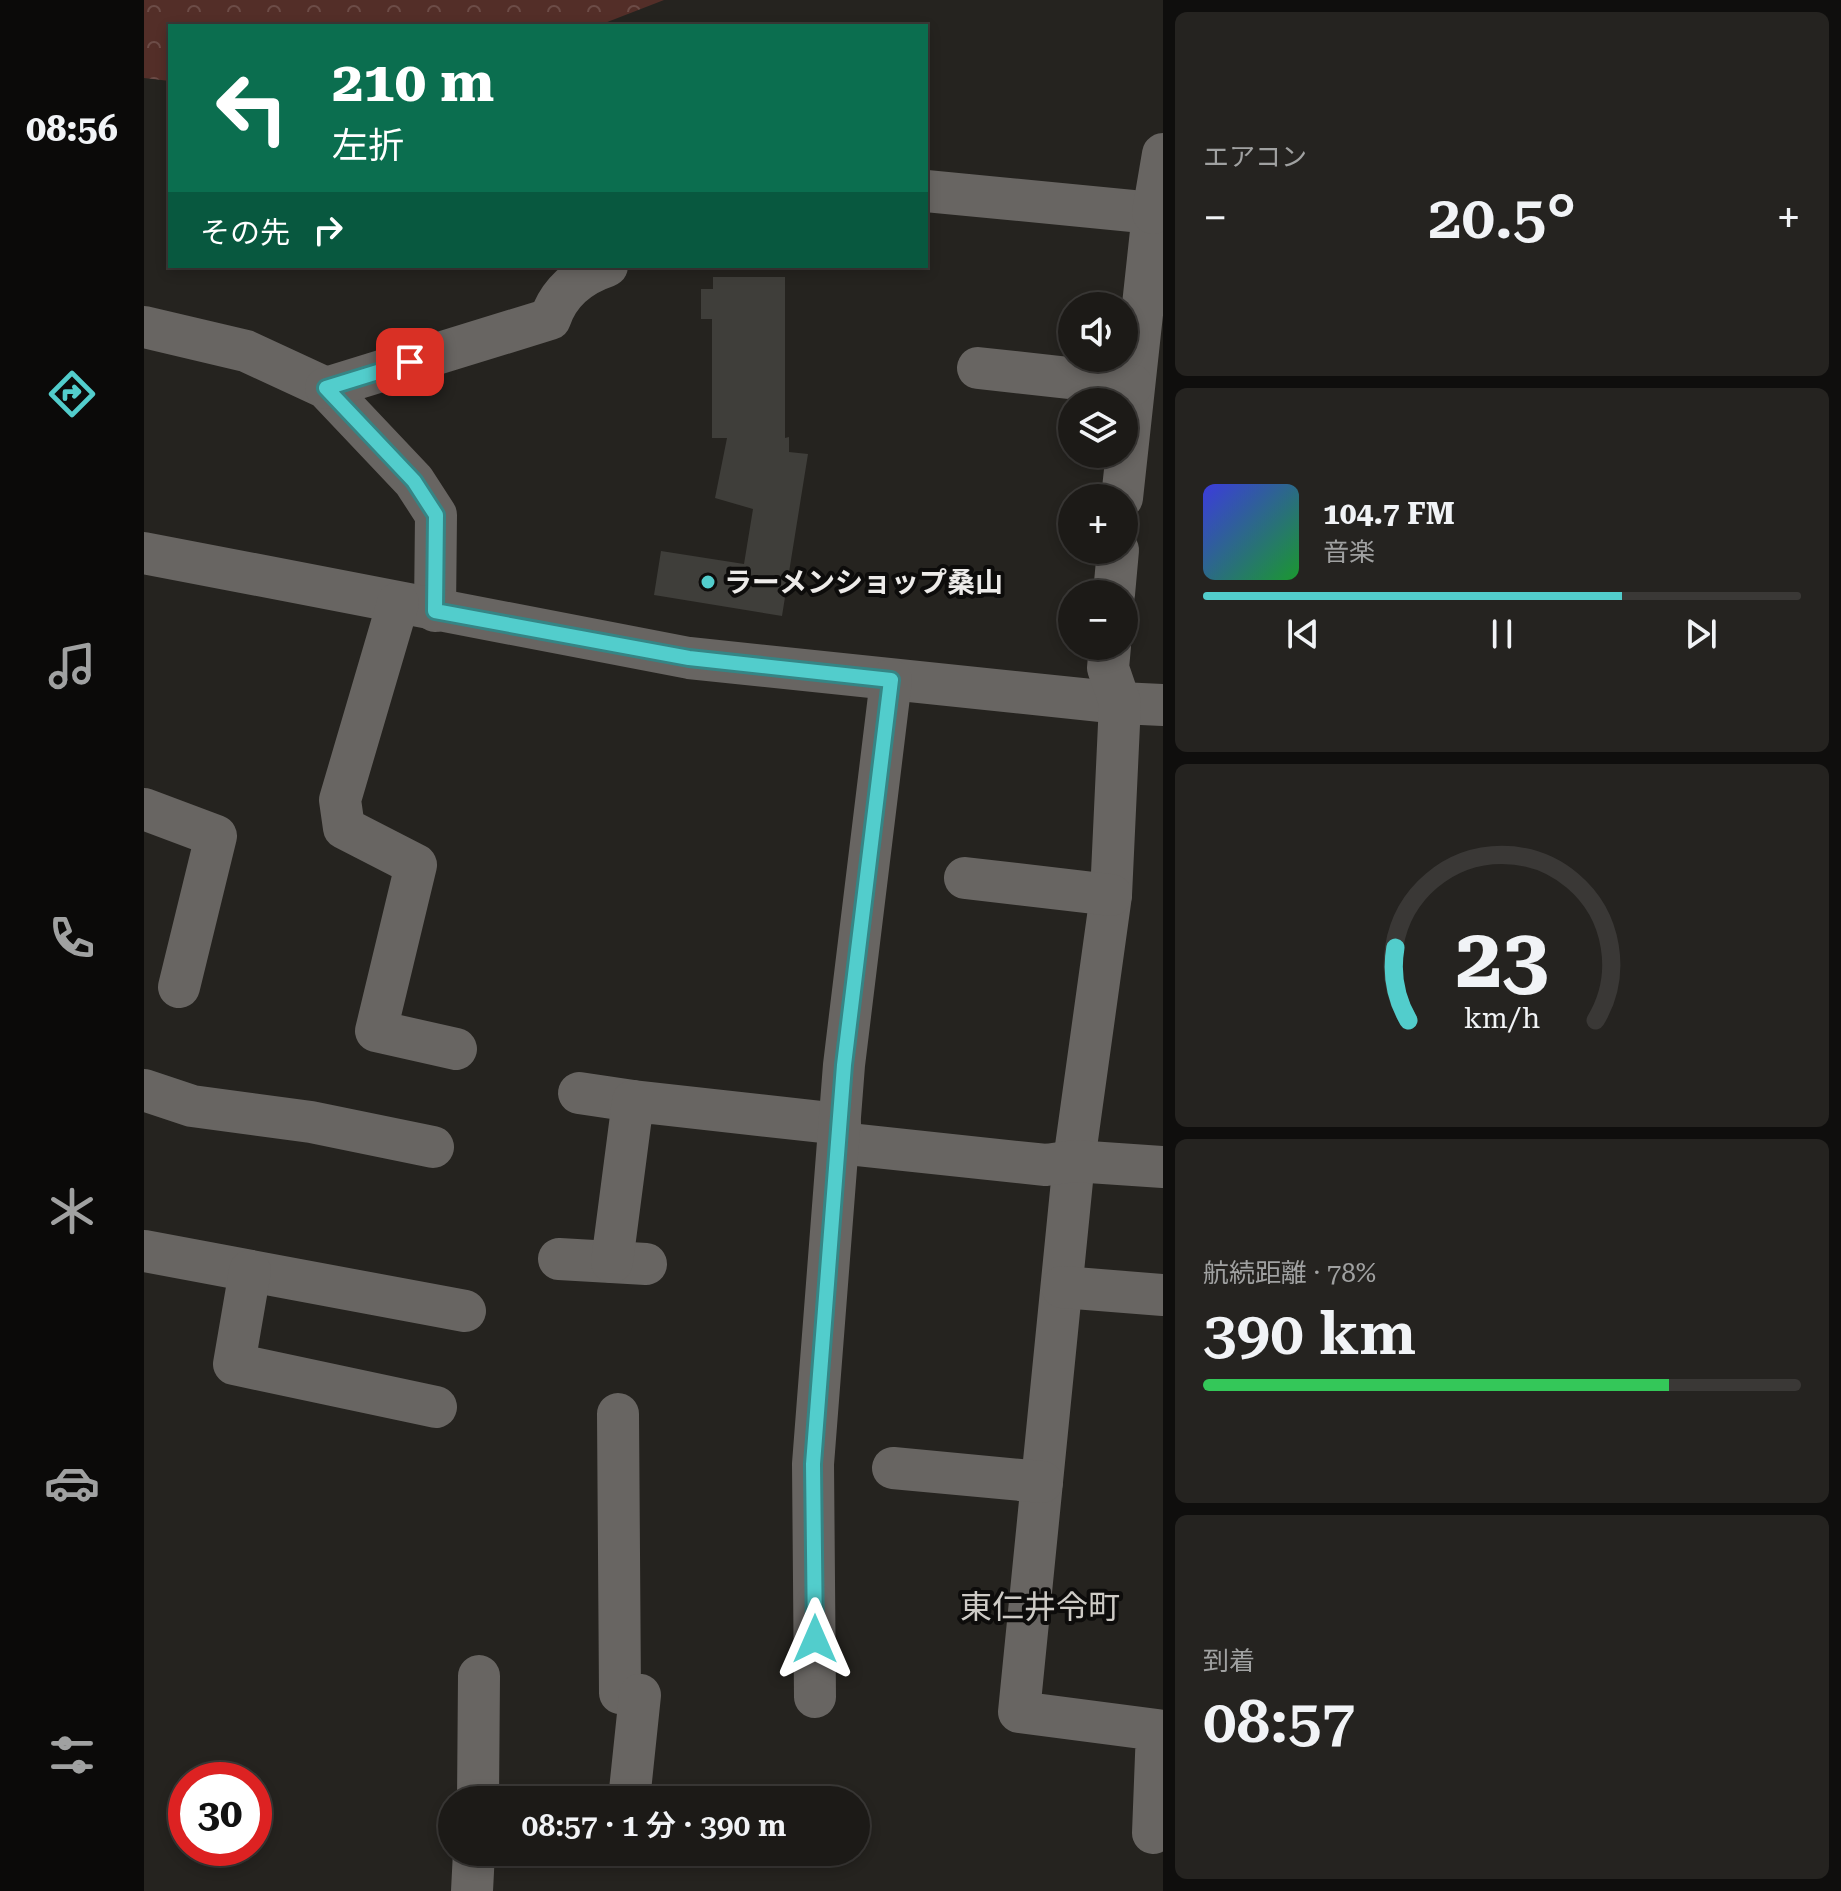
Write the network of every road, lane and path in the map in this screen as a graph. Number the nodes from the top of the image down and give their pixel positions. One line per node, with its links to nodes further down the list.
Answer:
1 (1163, 154): 3 (street)
2 (928, 191): 3 (street)
3 (1153, 213): 7 (street)
4 (601, 268): 8 (street)
5 (144, 327): 8 (street)
6 (978, 368): 7 (street)
7 (1132, 385): 9 (street)
8 (326, 388): 11 (street)
9 (1123, 484)
10 (144, 553): 11 (street)
11 (417, 607): 13 (street); 20 (street)
12 (1109, 660): 14 (street)
13 (891, 680): 14 (street); 24 (street)
14 (1120, 703): 15 (street); 18 (street)
15 (1163, 705)
16 (144, 809): 19 (street)
17 (965, 878): 18 (street)
18 (1111, 895): 26 (street)
19 (179, 987)
20 (456, 1049)
21 (144, 1090): 25 (street)
22 (579, 1093): 23 (street)
23 (633, 1101): 24 (street); 29 (street)
24 (840, 1134): 26 (street); 39 (street)
25 (433, 1147)
26 (1074, 1161): 27 (street); 31 (street)
27 (1163, 1167)
28 (144, 1251): 30 (street)
29 (559, 1259)
30 (250, 1271): 33 (street); 34 (street)
31 (1062, 1287): 32 (street); 37 (street)
32 (1163, 1295)
33 (465, 1311)
34 (436, 1407)
35 (618, 1414): 41 (street)
36 (893, 1468): 37 (street)
37 (1042, 1482): 42 (street)
38 (479, 1676): 40 (street)
39 (815, 1697)
40 (478, 1786)
41 (629, 1786)
42 (1153, 1833)
43 (473, 1866): 44 (street)
44 (472, 1891)

